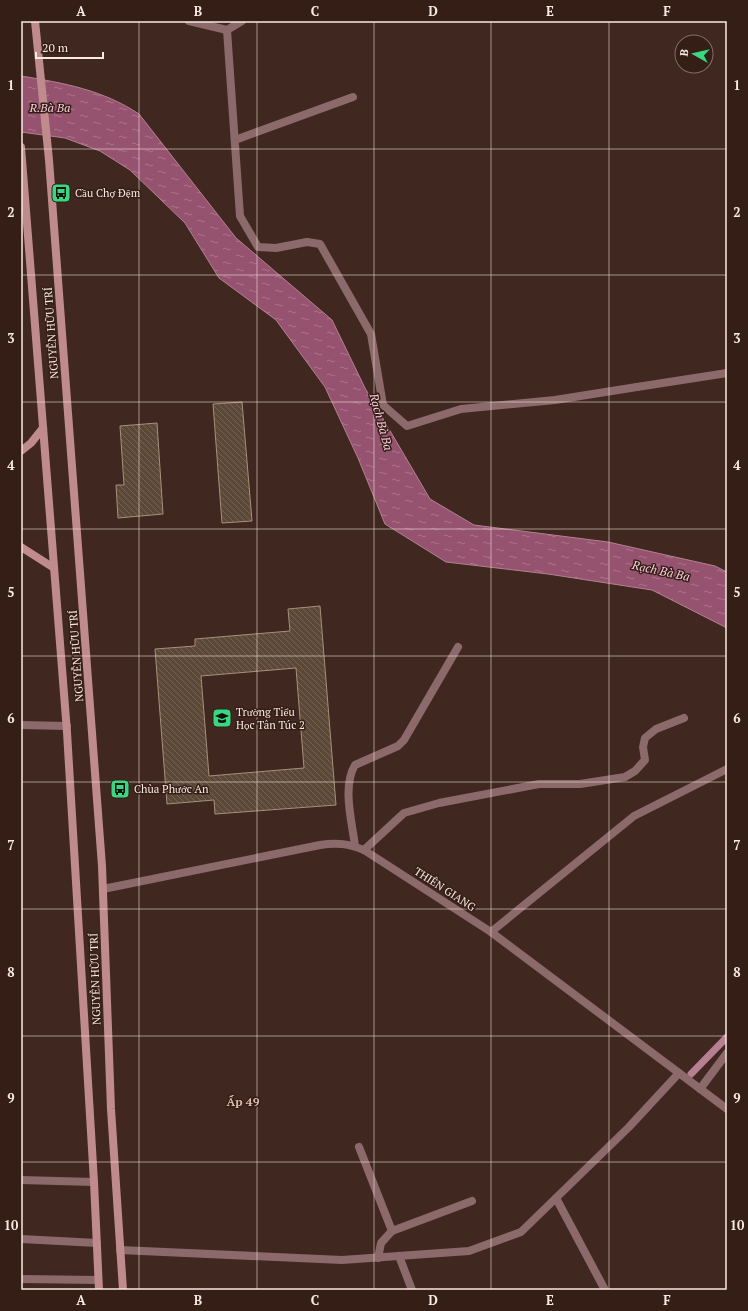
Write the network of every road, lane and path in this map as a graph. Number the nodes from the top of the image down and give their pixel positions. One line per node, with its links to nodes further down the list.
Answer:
1 (34, 21): 22 (main road, NGUYỄN HỮU TRÍ)
2 (189, 21): 4 (street)
3 (242, 21): 4 (street)
4 (227, 30): 6 (street)
5 (353, 97): 6 (street)
6 (235, 140): 8 (street)
7 (21, 147): 9 (main road, NGUYỄN HỮU TRÍ)
8 (727, 373)
9 (43, 428): 11 (main road); 14 (main road, NGUYỄN HỮU TRÍ)
10 (21, 442): 11 (main road)
11 (31, 443): 12 (main road)
12 (21, 451)
13 (21, 547): 14 (main road)
14 (54, 568): 18 (main road, NGUYỄN HỮU TRÍ)
15 (458, 648): 20 (street)
16 (684, 718): 21 (street)
17 (21, 725): 18 (street)
18 (67, 726): 30 (main road, NGUYỄN HỮU TRÍ)
19 (727, 769): 23 (street)
20 (355, 846): 21 (street, THIÊN GIANG); 22 (street, THIÊN GIANG)
21 (364, 850): 23 (street, THIÊN GIANG)
22 (103, 889): 36 (main road, NGUYỄN HỮU TRÍ)
23 (491, 932): 25 (street, THIÊN GIANG)
24 (727, 1053): 26 (street)
25 (679, 1073): 26 (street, THIÊN GIANG); 31 (street)
26 (700, 1089): 27 (street, THIÊN GIANG)
27 (727, 1109)
28 (359, 1147): 33 (street)
29 (21, 1180): 30 (street)
30 (94, 1182): 35 (main road, NGUYỄN HỮU TRÍ)
31 (556, 1198): 37 (street); 44 (street)
32 (472, 1201): 33 (street)
33 (392, 1231): 38 (street)
34 (21, 1239): 35 (street)
35 (97, 1243): 40 (main road, NGUYỄN HỮU TRÍ)
36 (120, 1250): 38 (street); 42 (main road, NGUYỄN HỮU TRÍ)
37 (399, 1256): 38 (street); 43 (street)
38 (378, 1258)
39 (21, 1279): 40 (street)
40 (98, 1280): 41 (main road, NGUYỄN HỮU TRÍ)
41 (99, 1290)
42 (123, 1290)
43 (412, 1290)
44 (605, 1290)

